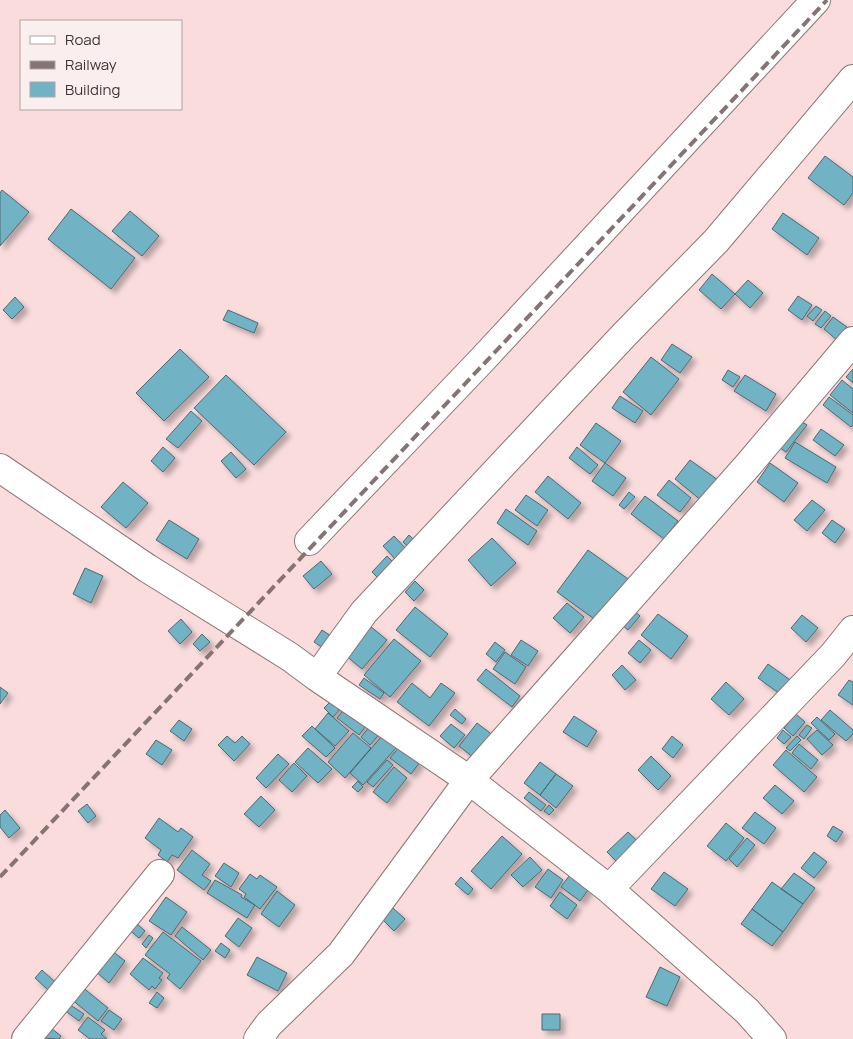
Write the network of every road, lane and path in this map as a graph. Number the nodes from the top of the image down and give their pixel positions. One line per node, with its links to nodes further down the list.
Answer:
1 (816, 0): 5 (street)
2 (853, 80): 7 (street)
3 (853, 341): 8 (street)
4 (0, 468): 7 (street)
5 (309, 541)
6 (853, 630): 10 (street)
7 (317, 677): 8 (street)
8 (469, 780): 10 (street); 12 (street)
9 (160, 874): 11 (street)
10 (609, 890): 13 (street)
11 (26, 1039)
12 (258, 1039)
13 (772, 1039)

